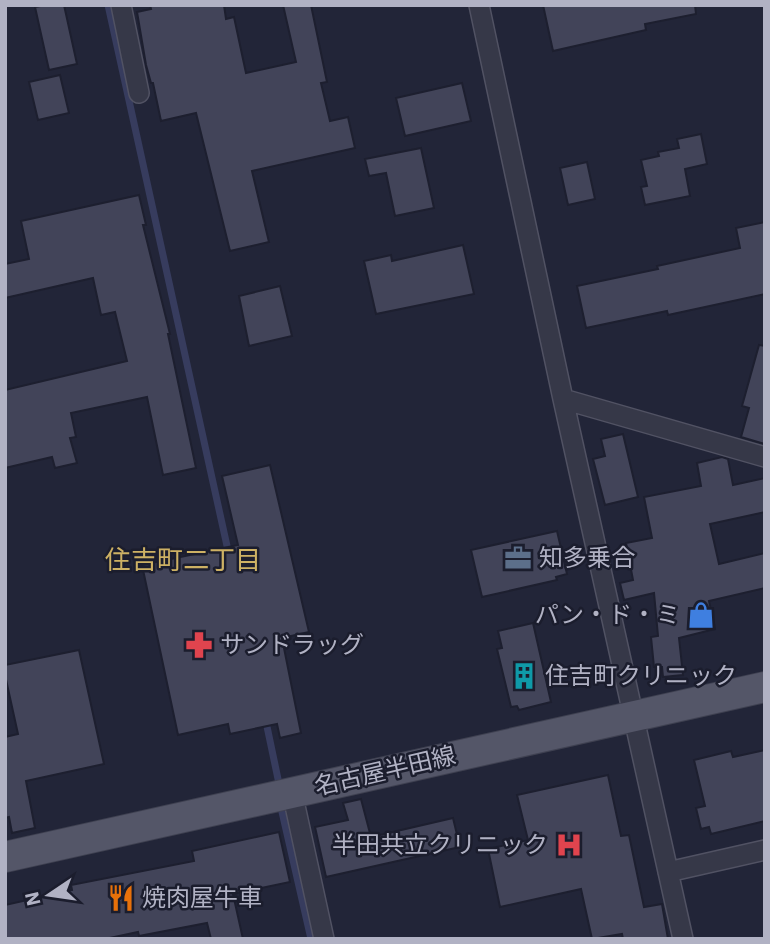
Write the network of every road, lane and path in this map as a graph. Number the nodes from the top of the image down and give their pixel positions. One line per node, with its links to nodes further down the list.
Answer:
1 (121, 5): 3 (street)
2 (479, 5): 4 (street)
3 (139, 93)
4 (562, 399): 5 (street); 7 (street)
5 (765, 457)
6 (765, 687): 7 (main road, 名古屋半田線)
7 (634, 716): 8 (main road, 名古屋半田線); 11 (street)
8 (292, 792): 10 (main road, 名古屋半田線); 12 (street)
9 (765, 850): 11 (street)
10 (5, 857)
11 (668, 872): 13 (street)
12 (324, 939)
13 (683, 939)

